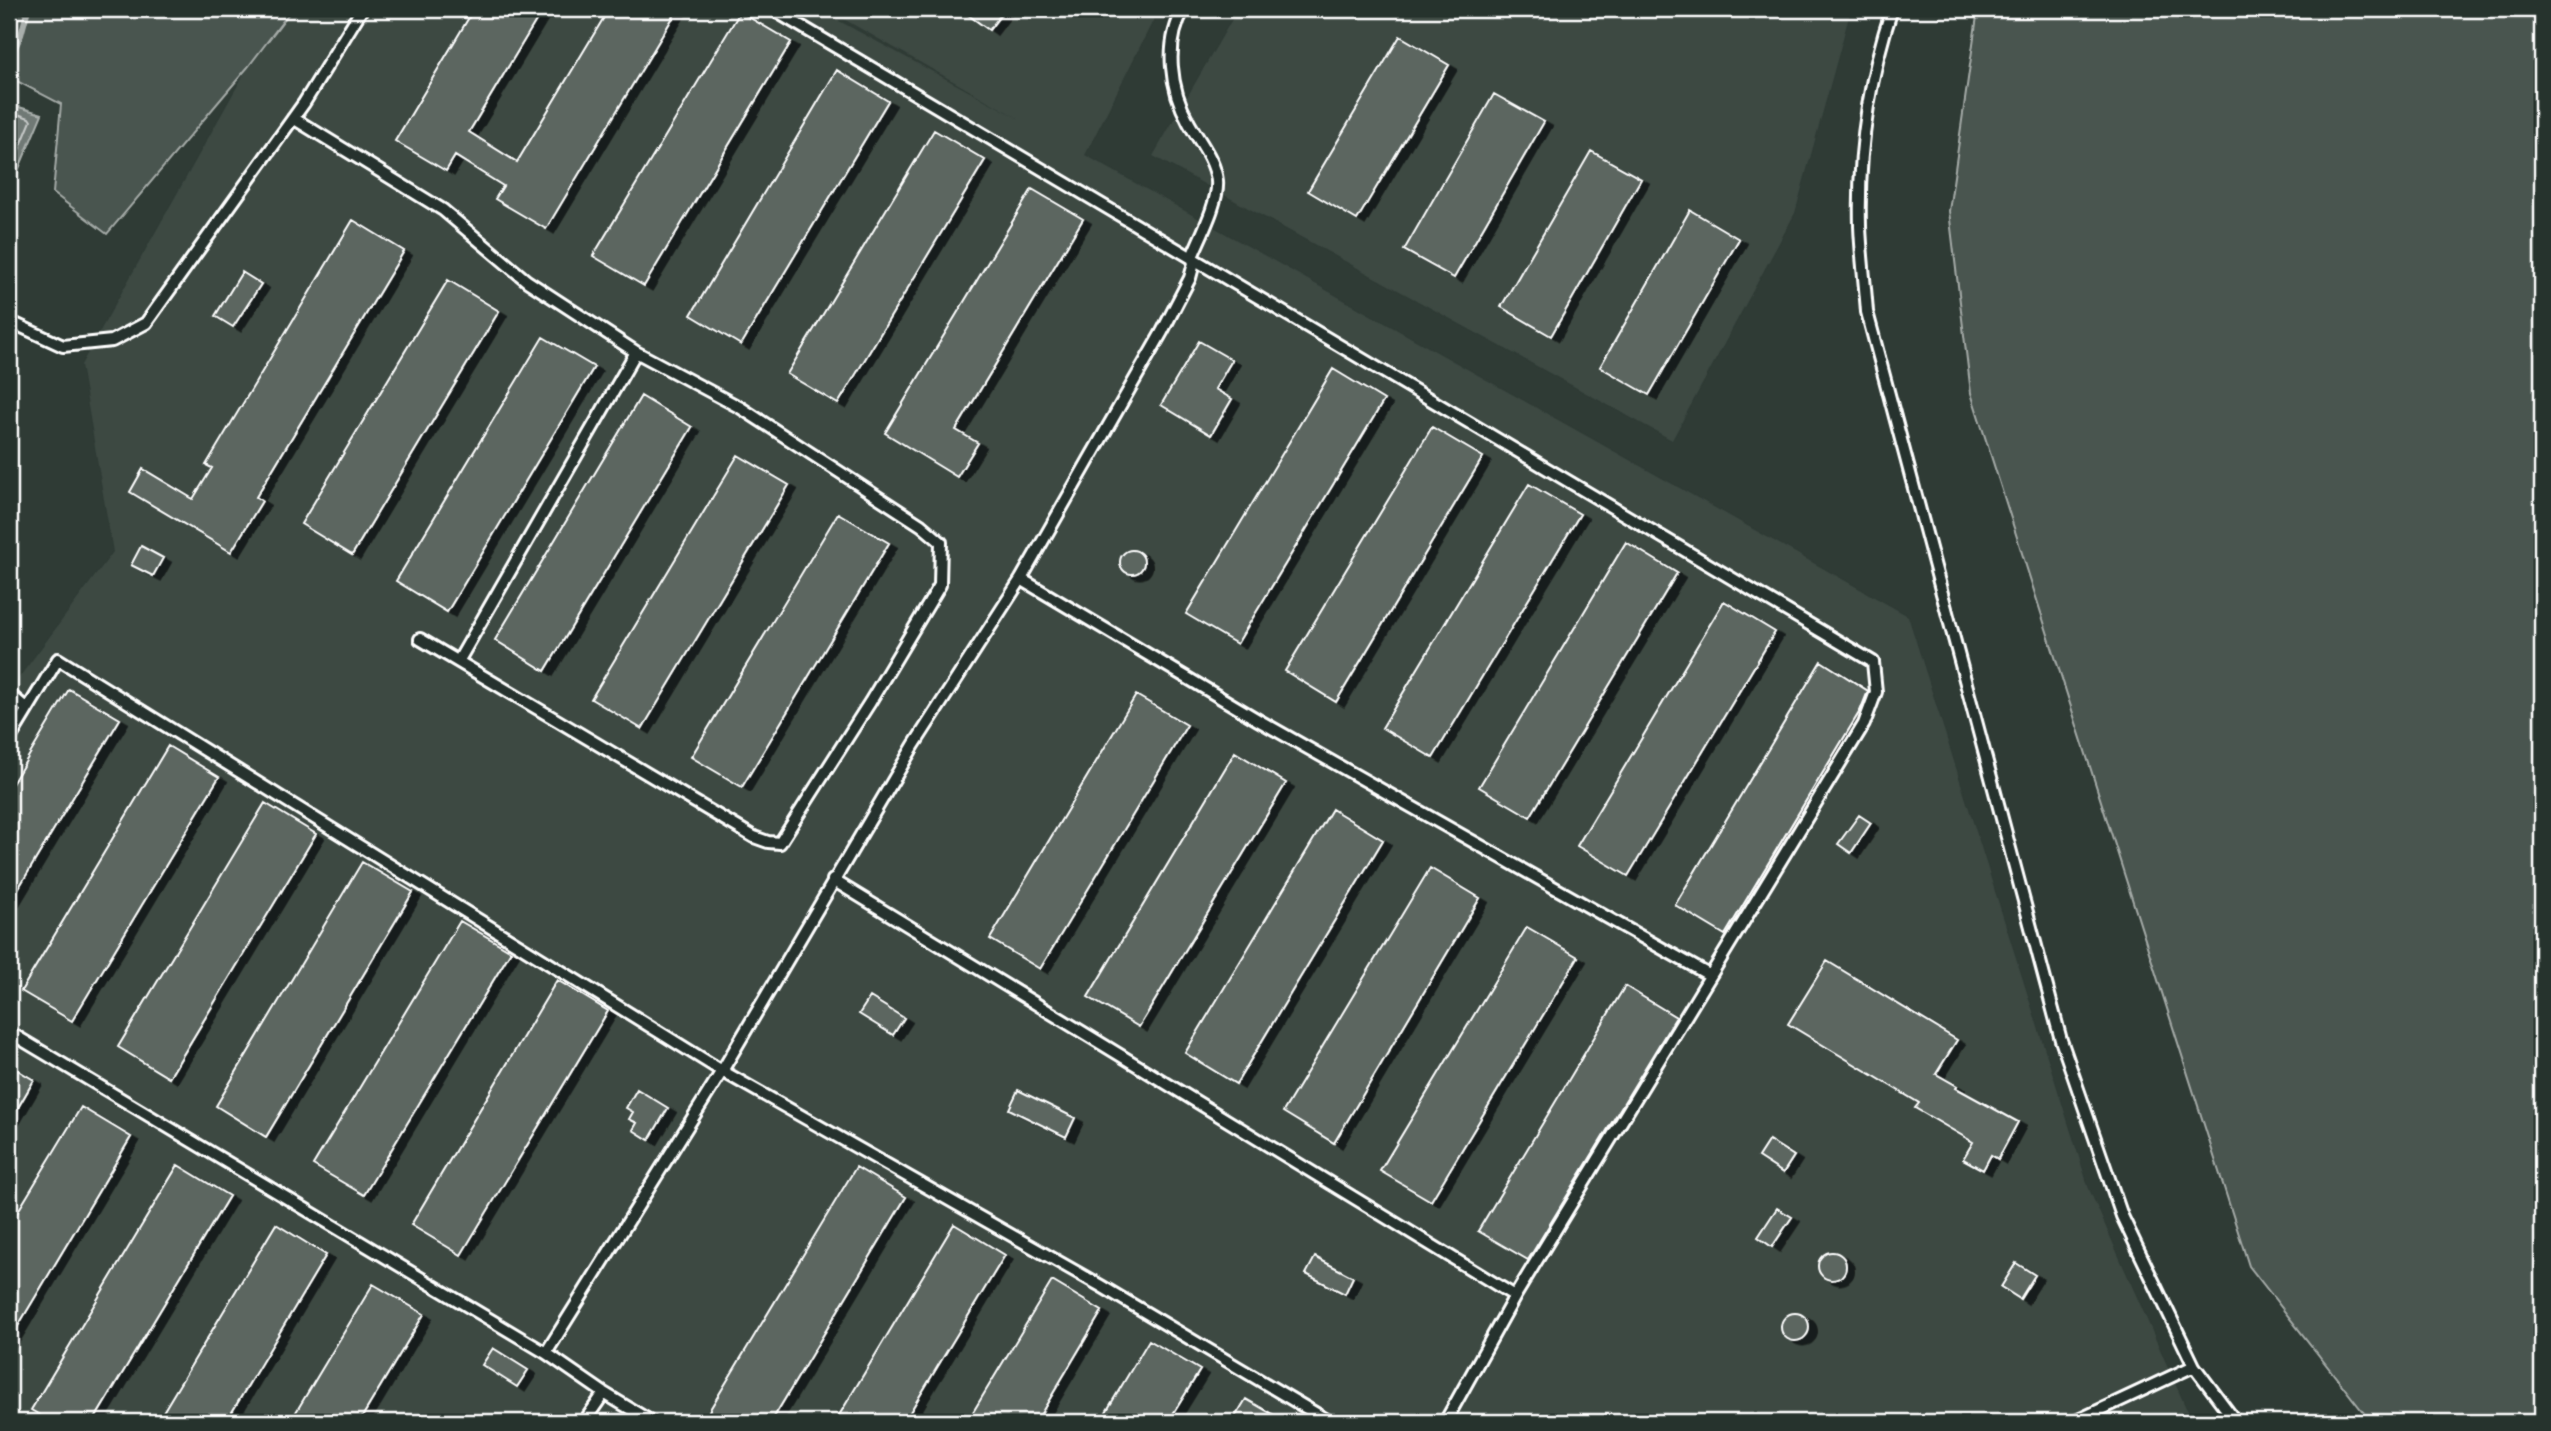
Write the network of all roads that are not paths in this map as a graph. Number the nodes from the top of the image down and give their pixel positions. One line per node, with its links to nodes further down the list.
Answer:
1 (362, 9): 5 (lane)
2 (772, 9): 6 (lane)
3 (1184, 9): 6 (lane)
4 (1892, 9): 21 (lane)
5 (293, 118): 7 (lane); 8 (lane)
6 (1192, 257): 9 (lane); 16 (lane)
7 (9, 321)
8 (636, 352): 11 (lane); 11 (lane)
9 (1021, 579): 15 (lane); 16 (lane)
10 (420, 639): 11 (lane)
11 (459, 660)
12 (9, 694): 13 (lane)
13 (27, 709): 14 (lane); 18 (lane)
14 (9, 740)
15 (833, 880): 18 (lane); 19 (lane)
16 (1709, 975): 19 (lane)
17 (9, 1032): 20 (lane)
18 (722, 1071): 20 (lane); 25 (lane)
19 (1515, 1296): 26 (lane)
20 (547, 1353): 22 (lane)
21 (2194, 1366): 27 (lane); 28 (lane)
22 (604, 1393): 23 (lane); 24 (lane)
23 (584, 1422)
24 (652, 1422)
25 (1330, 1422)
26 (1446, 1422)
27 (2074, 1422)
28 (2236, 1422)

